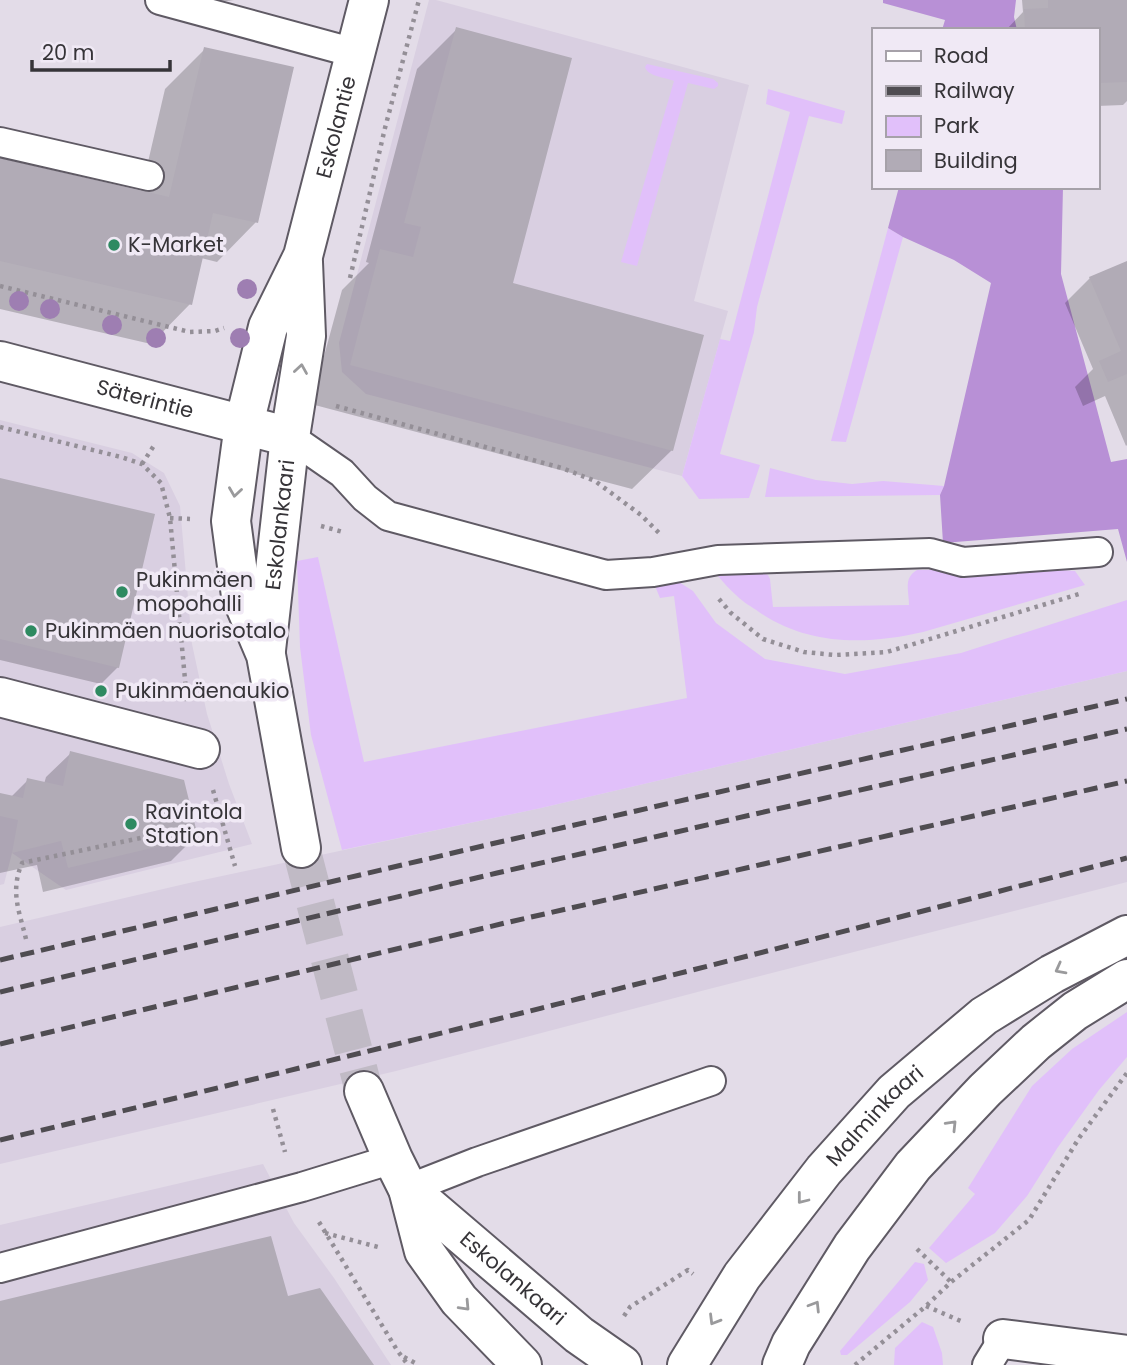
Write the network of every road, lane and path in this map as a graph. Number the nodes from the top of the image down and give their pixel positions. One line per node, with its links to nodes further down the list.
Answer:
1 (160, 0): 4 (lane)
2 (369, 0): 4 (street, Eskolantie)
3 (419, 0): 9 (path)
4 (355, 53): 7 (street, Eskolantie)
5 (0, 142): 6 (lane)
6 (149, 176)
7 (303, 256): 10 (street, Eskolantie); 14 (street, Eskolantie, one-way to 7)
8 (0, 286): 10 (path)
9 (347, 288)
10 (268, 327): 12 (street, Eskolantie)
11 (0, 360): 12 (street, Säterintie)
12 (244, 424): 14 (street, Säterintie); 16 (street, Eskolankaari, one-way to 16)
13 (0, 427): 18 (path)
14 (290, 437): 15 (lane); 16 (street, Eskolankaari)
15 (1098, 552)
16 (266, 655): 20 (street, Eskolankaari)
17 (0, 697): 18 (street)
18 (200, 749): 21 (path)
19 (188, 828): 23 (path)
20 (301, 848)
21 (235, 866)
22 (1127, 935): 34 (street, Malminkaari, one-way to 34)
23 (26, 939)
24 (1127, 979): 44 (street, one-way to 24)
25 (1127, 1073): 33 (path)
26 (711, 1081): 29 (lane)
27 (364, 1091): 29 (street, Eskolankaari)
28 (272, 1109): 30 (path)
29 (400, 1174): 30 (lane); 38 (street, Eskolankaari); 42 (street, Eskolankaari, one-way to 42)
30 (302, 1187): 32 (lane); 37 (path)
31 (917, 1250): 33 (path)
32 (0, 1268)
33 (951, 1282): 39 (path)
34 (727, 1299): 38 (path); 43 (street, Malminkaari, one-way to 43)
35 (995, 1352): 36 (street)
36 (1127, 1355)
37 (401, 1356): 40 (path); 41 (path)
38 (613, 1359)
39 (858, 1364)
40 (408, 1365)
41 (419, 1365)
42 (522, 1365)
43 (687, 1365)
44 (782, 1365)

